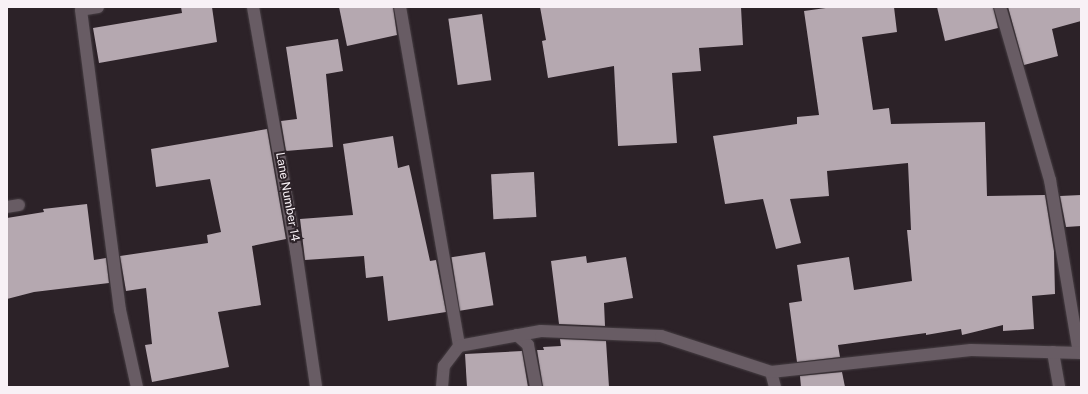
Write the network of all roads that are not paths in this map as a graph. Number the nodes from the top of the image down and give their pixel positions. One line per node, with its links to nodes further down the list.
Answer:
1 (98, 7): 10 (street)
2 (253, 7): 11 (street, Lane Number 14)
3 (400, 7): 6 (street)
4 (1000, 7): 8 (street)
5 (517, 335): 6 (street); 9 (street); 13 (street)
6 (459, 346): 12 (street)
7 (1053, 352): 8 (street); 9 (street); 15 (street)
8 (1080, 353)
9 (771, 372): 14 (street)
10 (137, 387)
11 (316, 387)
12 (442, 387)
13 (536, 387)
14 (775, 387)
15 (1059, 387)

